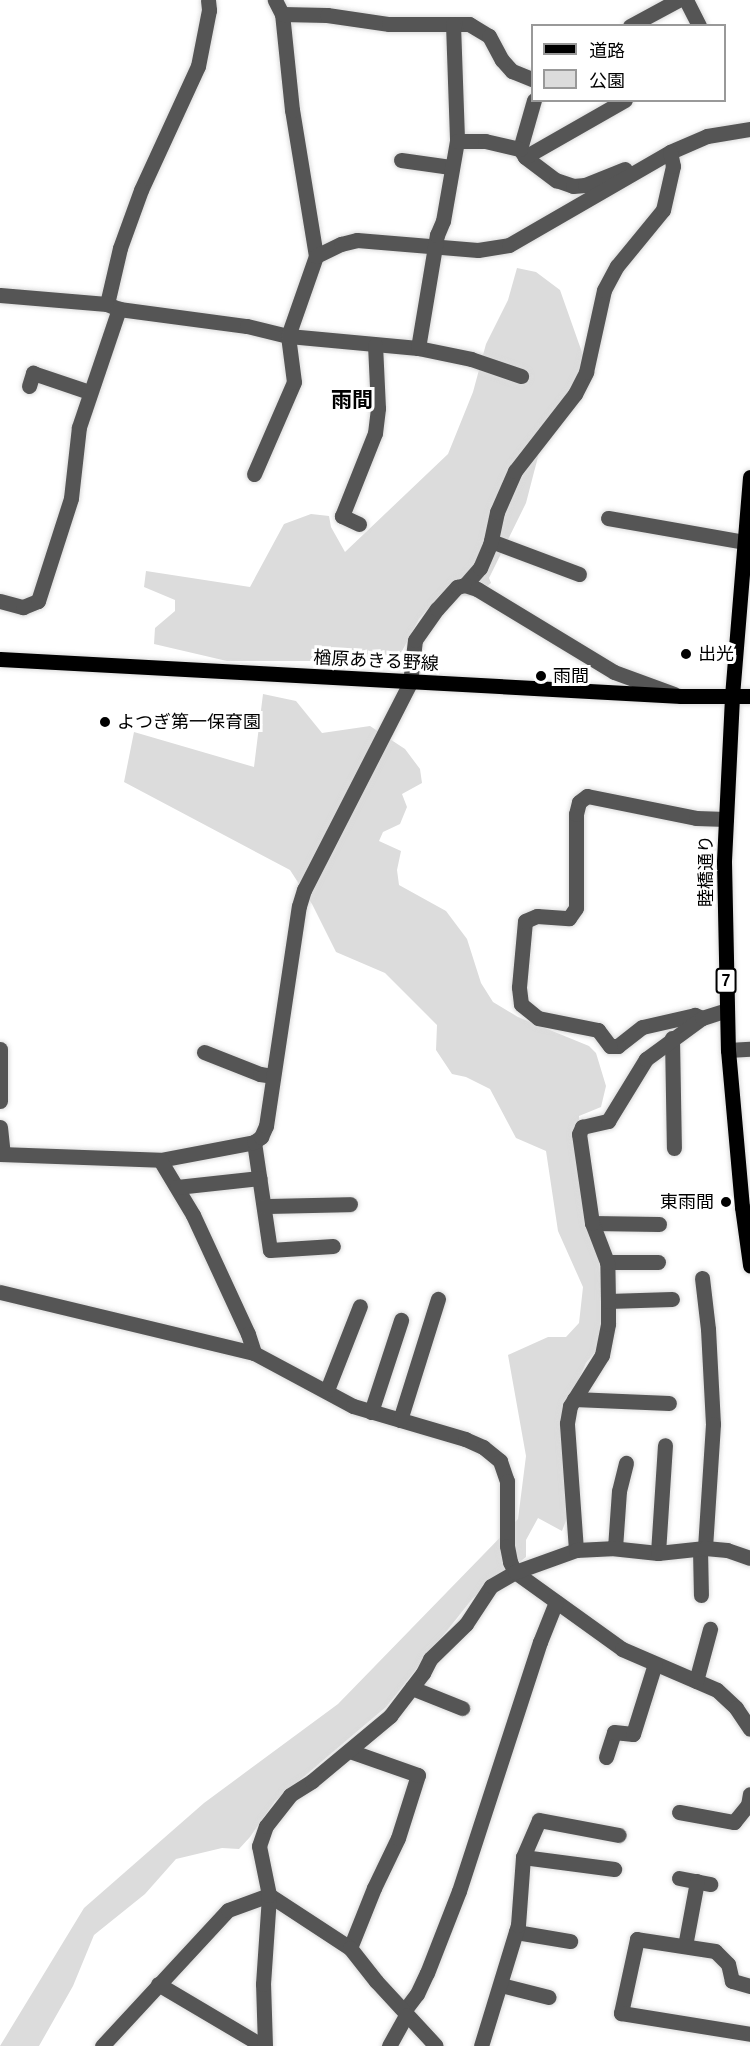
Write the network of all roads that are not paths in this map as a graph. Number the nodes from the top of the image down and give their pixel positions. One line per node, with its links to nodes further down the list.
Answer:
1 (208, 0): 21 (street)
2 (678, 0): 6 (street)
3 (686, 0): 7 (street)
4 (278, 7): 5 (street); 19 (street)
5 (453, 24): 8 (street); 12 (street)
6 (634, 24)
7 (698, 24)
8 (531, 79)
9 (534, 102): 14 (street)
10 (621, 102): 14 (street)
11 (750, 129): 13 (street)
12 (457, 141): 14 (street); 16 (street)
13 (670, 152): 17 (street); 32 (street)
14 (523, 153): 17 (street)
15 (401, 160): 16 (street)
16 (451, 167): 18 (street)
17 (643, 168): 18 (street)
18 (436, 246): 19 (street); 24 (street)
19 (316, 256): 22 (street)
20 (0, 295): 21 (street)
21 (113, 307): 22 (street); 27 (street)
22 (288, 336): 23 (street); 28 (street)
23 (375, 345): 24 (street); 31 (street)
24 (418, 348): 25 (street)
25 (521, 376)
26 (29, 386): 27 (street)
27 (89, 392): 36 (street)
28 (254, 474)
29 (750, 477): 33 (main road, 睦橋通り / 7)
30 (608, 518): 33 (street)
31 (359, 524)
32 (490, 541): 34 (street); 35 (street)
33 (744, 542): 41 (main road, 睦橋通り / 7)
34 (579, 574)
35 (465, 585): 38 (street); 39 (street)
36 (0, 601)
37 (0, 659): 38 (main road, 楢原あきる野線)
38 (410, 683): 39 (main road, 楢原あきる野線); 50 (street)
39 (681, 696): 41 (main road, 楢原あきる野線)
40 (750, 696): 41 (main road, 楢原あきる野線)
41 (732, 697): 42 (main road, 睦橋通り / 7)
42 (726, 819): 43 (main road, 睦橋通り / 7); 44 (street)
43 (726, 1010): 44 (street); 48 (main road, 睦橋通り / 7)
44 (702, 1018): 45 (street)
45 (672, 1038): 54 (street); 61 (street)
46 (0, 1049): 51 (street)
47 (750, 1049): 48 (street)
48 (728, 1050): 66 (main road, 睦橋通り / 7)
49 (204, 1052): 50 (street)
50 (272, 1076): 53 (street)
51 (0, 1101)
52 (0, 1127): 55 (street)
53 (254, 1142): 56 (street); 57 (street)
54 (674, 1148)
55 (1, 1154): 56 (street)
56 (160, 1160): 58 (street)
57 (260, 1178): 58 (street); 60 (street)
58 (177, 1187): 74 (street)
59 (350, 1204): 60 (street)
60 (264, 1206): 63 (street)
61 (592, 1223): 62 (street); 64 (street)
62 (659, 1224)
63 (333, 1246)
64 (607, 1262): 65 (street); 71 (street)
65 (658, 1262)
66 (750, 1265)
67 (702, 1278): 83 (street)
68 (0, 1292): 74 (street)
69 (438, 1299): 79 (street)
70 (672, 1299): 71 (street)
71 (608, 1301): 76 (street)
72 (360, 1306): 75 (street)
73 (401, 1320): 78 (street)
74 (254, 1353): 75 (street)
75 (327, 1390): 78 (street)
76 (574, 1399): 77 (street); 84 (street)
77 (669, 1403)
78 (371, 1412): 79 (street)
79 (400, 1420): 87 (street)
80 (665, 1444): 85 (street)
81 (626, 1463): 82 (street)
82 (615, 1548): 84 (street); 85 (street)
83 (703, 1549): 85 (street); 86 (street); 88 (street)
84 (576, 1550): 87 (street)
85 (658, 1553)
86 (750, 1558)
87 (515, 1572): 89 (street); 93 (street)
88 (701, 1595)
89 (556, 1602): 91 (street); 113 (street)
90 (710, 1629): 92 (street)
91 (655, 1664): 92 (street); 97 (street)
92 (696, 1681): 95 (street)
93 (412, 1688): 94 (street); 96 (street)
94 (462, 1708)
95 (750, 1729)
96 (350, 1751): 104 (street); 108 (street)
97 (606, 1756)
98 (750, 1794): 99 (street)
99 (679, 1812)
100 (619, 1835): 101 (street)
101 (523, 1857): 102 (street); 105 (street)
102 (614, 1869)
103 (679, 1878): 107 (street)
104 (269, 1895): 108 (street); 109 (street); 116 (street)
105 (516, 1932): 106 (street); 110 (street)
106 (570, 1941)
107 (685, 1946): 111 (street); 114 (street)
108 (350, 1948): 113 (street)
109 (158, 1984): 115 (street); 116 (street)
110 (501, 1985): 112 (street); 119 (street)
111 (750, 1986)
112 (548, 1997)
113 (405, 2013): 117 (street); 118 (street)
114 (750, 2034)
115 (102, 2046)
116 (264, 2046)
117 (389, 2046)
118 (436, 2046)
119 (481, 2046)

